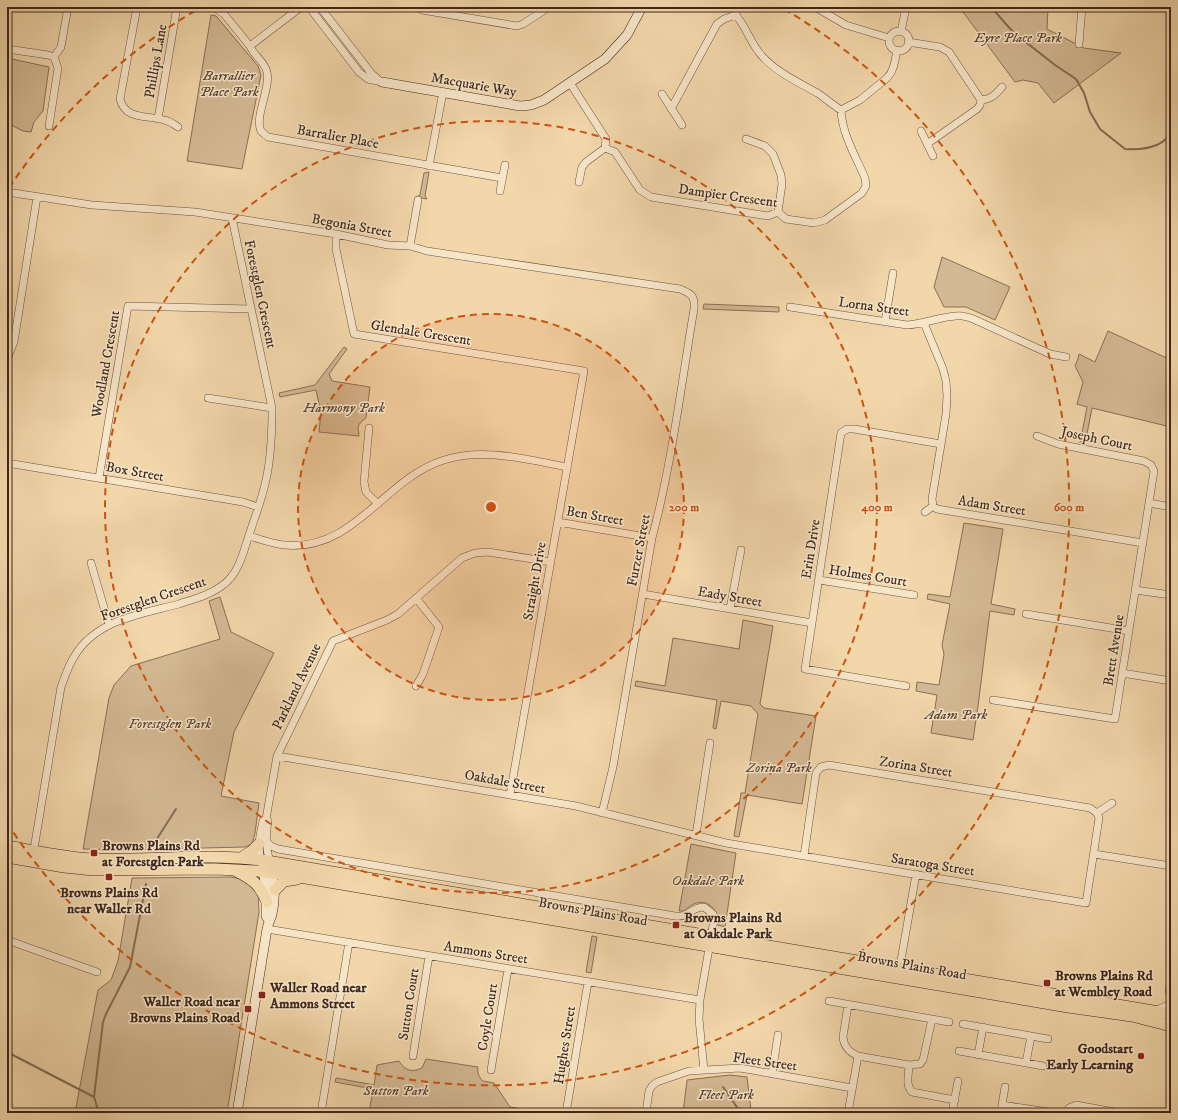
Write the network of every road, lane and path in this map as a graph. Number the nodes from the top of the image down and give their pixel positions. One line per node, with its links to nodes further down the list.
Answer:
1 (68, 7): 22 (street)
2 (137, 7): 31 (street)
3 (177, 7): 31 (street, Phillips Lane)
4 (213, 7): 19 (street)
5 (301, 7): 19 (street)
6 (309, 7): 23 (street, Macquarie Way)
7 (320, 7): 23 (street)
8 (416, 7): 9 (street)
9 (550, 7)
10 (642, 7): 24 (street, Macquarie Way)
11 (815, 7): 16 (street)
12 (906, 7): 15 (street)
13 (1082, 7): 18 (street)
14 (737, 11): 29 (street); 30 (street)
15 (901, 32): 16 (street); 17 (street)
16 (889, 38): 21 (street)
17 (908, 42): 21 (street); 28 (street)
18 (1079, 44)
19 (250, 46): 41 (street, Barralier Place)
20 (7, 49): 22 (street)
21 (897, 50): 30 (street)
22 (54, 57): 33 (street)
23 (382, 82): 26 (street, Macquarie Way)
24 (570, 83): 26 (street, Macquarie Way); 38 (street)
25 (1002, 87): 28 (street)
26 (443, 92): 41 (street)
27 (662, 94): 29 (street)
28 (981, 100): 37 (street)
29 (671, 109): 32 (street)
30 (841, 110): 48 (street, Dampier Crescent)
31 (158, 119): 34 (street)
32 (682, 125)
33 (49, 126)
34 (178, 127)
35 (921, 131): 37 (street)
36 (746, 139): 48 (street)
37 (927, 144): 39 (street)
38 (606, 148): 43 (street); 48 (street, Dampier Crescent)
39 (933, 156)
40 (504, 165): 42 (street)
41 (429, 166): 42 (street, Barralier Place)
42 (502, 178): 44 (street)
43 (580, 182)
44 (500, 191)
45 (7, 192): 46 (street, Begonia Street)
46 (37, 197): 49 (street, Begonia Street); 59 (street)
47 (418, 200): 51 (street)
48 (778, 212)
49 (232, 218): 50 (street, Begonia Street); 55 (street, Forestglen Crescent)
50 (336, 234): 51 (street, Begonia Street); 60 (street, Glendale Crescent)
51 (410, 246): 53 (street, Begonia Street)
52 (893, 272): 56 (street)
53 (690, 293): 78 (street, Furzer Street)
54 (790, 307): 56 (street, Lorna Street)
55 (251, 309): 62 (street, Forestglen Crescent); 69 (street, Woodland Crescent)
56 (885, 322): 57 (street, Lorna Street)
57 (924, 323): 58 (street, Lorna Street); 65 (street)
58 (1066, 357)
59 (7, 359)
60 (584, 371): 68 (street, Straight Drive)
61 (208, 398): 62 (street)
62 (272, 408): 73 (street, Forestglen Crescent)
63 (369, 428): 71 (street)
64 (1037, 436): 67 (street, Joseph Court)
65 (941, 444): 72 (street); 83 (street, Erin Drive)
66 (7, 462): 69 (street, Box Street)
67 (1151, 465): 70 (street, Brett Avenue)
68 (567, 467): 71 (street); 76 (street, Straight Drive)
69 (99, 478): 73 (street, Box Street)
70 (1149, 503): 74 (street); 79 (street, Brett Avenue)
71 (378, 504): 77 (street)
72 (933, 506): 75 (street); 79 (street, Adam Street)
73 (258, 507): 77 (street, Forestglen Crescent)
74 (1171, 507)
75 (926, 512)
76 (558, 522): 78 (street, Ben Street); 81 (street, Straight Drive)
77 (249, 536): 92 (street, Forestglen Crescent)
78 (652, 538): 85 (street, Furzer Street)
79 (1143, 543): 84 (street, Brett Avenue)
80 (740, 550): 89 (street)
81 (551, 562): 88 (street, Parkland Avenue); 101 (street, Straight Drive)
82 (91, 563): 92 (street)
83 (819, 580): 86 (street, Holmes Court); 91 (street, Erin Drive)
84 (1135, 590): 87 (street); 93 (street, Brett Avenue)
85 (643, 594): 89 (street, Eady Street); 104 (street, Furzer Street)
86 (914, 596)
87 (1171, 596)
88 (416, 598): 96 (street); 100 (street, Parkland Avenue)
89 (730, 609): 91 (street, Eady Street)
90 (1026, 614): 93 (street)
91 (812, 623): 97 (street, Erin Drive)
92 (109, 625): 110 (street, Forestglen Crescent)
93 (1129, 631): 94 (street, Brett Avenue)
94 (1122, 673): 95 (street); 98 (street, Brett Avenue)
95 (1171, 681)
96 (416, 686)
97 (906, 686)
98 (993, 700)
99 (710, 743): 105 (street)
100 (278, 756): 101 (street, Oakdale Street); 106 (street, Parkland Avenue)
101 (510, 795): 104 (street, Oakdale Street)
102 (1112, 803): 103 (street)
103 (1097, 812): 109 (street); 111 (street, Zorina Street)
104 (602, 813): 105 (street, Oakdale Street)
105 (696, 836): 107 (street, Oakdale Street)
106 (262, 843): 113 (main road); 115 (street, Parkland Avenue); 123 (street, Browns Plains Road)
107 (726, 843): 111 (street, Saratoga Street)
108 (7, 846): 110 (main road, Browns Plains Road)
109 (1094, 854): 114 (street); 117 (street, Saratoga Street)
110 (33, 856): 112 (main road, Browns Plains Road); 113 (main road, Browns Plains Road); 116 (main road, Browns Plains Road)
111 (804, 856): 117 (street, Saratoga Street)
112 (7, 857)
113 (241, 858): 115 (main road, Browns Plains Road)
114 (1171, 866)
115 (267, 867): 116 (main road, Browns Plains Road); 118 (main road, Browns Plains Road); 119 (street); 120 (street); 123 (main road, Browns Plains Road)
116 (230, 869): 120 (main road)
117 (916, 874): 128 (street)
118 (308, 878): 119 (main road); 123 (main road, Browns Plains Road)
119 (275, 890): 121 (street)
120 (266, 902): 121 (street)
121 (268, 925): 124 (street, Ammons Street); 165 (street)
122 (7, 940): 127 (street)
123 (711, 941): 128 (main road, Browns Plains Road); 132 (street)
124 (349, 942): 125 (street, Ammons Street); 166 (street)
125 (429, 956): 126 (street, Ammons Street); 149 (street, Sutton Court)
126 (508, 969): 130 (street, Ammons Street); 154 (street, Coyle Court)
127 (97, 972)
128 (899, 973): 136 (main road, Browns Plains Road); 142 (main road, Browns Plains Road)
129 (1171, 978): 131 (street)
130 (588, 982): 132 (street, Ammons Street); 167 (street, Hughes Street)
131 (1169, 991)
132 (700, 1000): 155 (street)
133 (829, 1001): 134 (street)
134 (848, 1005): 139 (street); 150 (street)
135 (1171, 1005): 137 (street)
136 (1133, 1007): 137 (main road, Browns Plains Road); 142 (street)
137 (1157, 1011): 138 (main road, Browns Plains Road)
138 (1171, 1014)
139 (932, 1019): 140 (street); 152 (street)
140 (949, 1022)
141 (963, 1024): 143 (street)
142 (1171, 1024)
143 (983, 1028): 145 (street); 148 (street)
144 (778, 1035): 156 (street)
145 (1031, 1036): 146 (street); 151 (street)
146 (1048, 1039)
147 (959, 1051): 148 (street)
148 (978, 1055): 151 (street)
149 (413, 1056)
150 (858, 1056): 152 (street); 159 (street)
151 (1026, 1063): 153 (street)
152 (910, 1065): 160 (street)
153 (1043, 1066)
154 (491, 1070)
155 (704, 1070): 156 (street, Fleet Street); 168 (street, Fleet Street)
156 (772, 1074): 159 (street, Fleet Street)
157 (958, 1081): 160 (street)
158 (1005, 1086): 161 (street)
159 (852, 1088): 163 (street)
160 (955, 1100): 169 (street)
161 (1002, 1109): 170 (street)
162 (7, 1110): 164 (street)
163 (848, 1112)
164 (11, 1113)
165 (237, 1113)
166 (321, 1113)
167 (566, 1113)
168 (646, 1113)
169 (952, 1113)
170 (1054, 1113)
171 (1066, 1113): 172 (street)
172 (1120, 1113)

